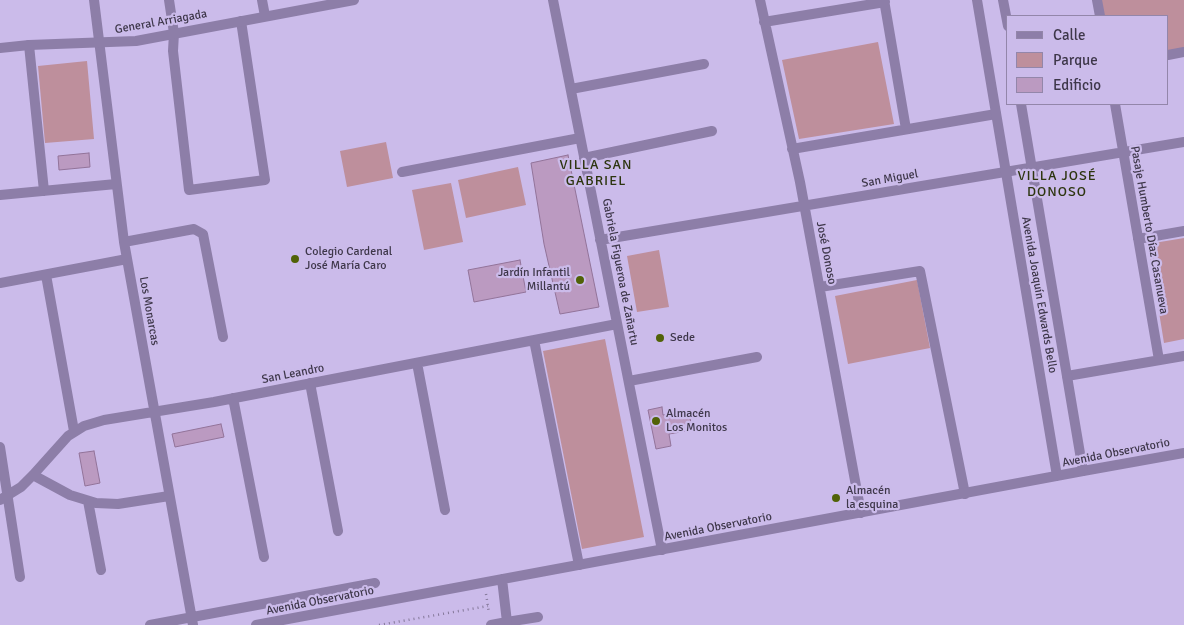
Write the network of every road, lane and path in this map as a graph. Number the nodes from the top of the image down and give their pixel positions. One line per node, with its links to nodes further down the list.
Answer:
1 (94, 0): 17 (street, Los Monarcas)
2 (169, 0): 16 (street)
3 (262, 0): 12 (street)
4 (354, 0): 12 (street, General Arriagada)
5 (553, 0): 23 (street, Gabriela Figueroa de Zañartu)
6 (760, 0): 15 (street, José Donoso)
7 (977, 0): 26 (street, Avenida Joaquín Edwards Bello)
8 (1003, 0): 13 (street)
9 (1097, 0): 11 (street)
10 (884, 1): 15 (street); 27 (street)
11 (1100, 15)
12 (265, 16): 14 (street, General Arriagada)
13 (1006, 16)
14 (241, 21): 16 (street, General Arriagada); 16 (street)
15 (764, 22): 31 (street, José Donoso)
16 (174, 33): 17 (street, General Arriagada)
17 (98, 44): 18 (street, General Arriagada); 37 (street, Los Monarcas)
18 (29, 45): 19 (street, General Arriagada); 38 (street)
19 (0, 48)
20 (1184, 52): 21 (street)
21 (1169, 54)
22 (704, 64): 23 (street)
23 (570, 89): 29 (street, Gabriela Figueroa de Zañartu)
24 (1021, 105): 34 (street, Avenida Joaquín Edwards Bello)
25 (1115, 105): 32 (street, Pasaje Humberto Díaz Casanueva)
26 (996, 114): 27 (street); 36 (street, Avenida Joaquín Edwards Bello)
27 (906, 130): 31 (street)
28 (712, 131): 33 (street)
29 (580, 138): 33 (street, Gabriela Figueroa de Zañartu); 35 (street)
30 (1184, 142): 32 (street, San Miguel)
31 (792, 149): 40 (street, José Donoso)
32 (1123, 152): 34 (street, San Miguel); 42 (street, Pasaje Humberto Díaz Casanueva)
33 (584, 158): 43 (street, Gabriela Figueroa de Zañartu)
34 (1032, 167): 36 (street, San Miguel); 56 (street, Avenida Joaquín Edwards Bello)
35 (402, 172)
36 (1006, 172): 40 (street, San Miguel); 66 (street, Avenida Joaquín Edwards Bello)
37 (116, 184): 38 (street); 44 (street, Los Monarcas)
38 (44, 191): 39 (street)
39 (0, 195)
40 (804, 206): 43 (street, San Miguel); 48 (street, José Donoso)
41 (1184, 231): 42 (street)
42 (1138, 239): 54 (street, Pasaje Humberto Díaz Casanueva)
43 (600, 240): 49 (street, Gabriela Figueroa de Zañartu)
44 (124, 242): 45 (street, Los Monarcas); 50 (street)
45 (127, 259): 46 (street); 60 (street, Los Monarcas)
46 (46, 275): 47 (street); 61 (street)
47 (0, 284)
48 (820, 287): 67 (street); 72 (street, José Donoso)
49 (617, 324): 51 (street, San Leandro); 57 (street, Gabriela Figueroa de Zañartu)
50 (223, 337)
51 (534, 340): 55 (street, San Leandro); 76 (street)
52 (1184, 356): 54 (street)
53 (757, 357): 57 (street)
54 (1159, 360): 56 (street)
55 (417, 363): 58 (street, San Leandro); 71 (street)
56 (1067, 376): 64 (street, Avenida Joaquín Edwards Bello)
57 (628, 381): 74 (street, Gabriela Figueroa de Zañartu)
58 (310, 384): 59 (street, San Leandro); 73 (street)
59 (233, 398): 60 (street, San Leandro); 75 (street)
60 (154, 412): 61 (street, San Leandro); 68 (street, Los Monarcas)
61 (74, 431): 65 (street, San Leandro)
62 (0, 447): 69 (street)
63 (1184, 453): 64 (street, Avenida Observatorio)
64 (1083, 471): 66 (street, Avenida Observatorio)
65 (33, 476): 69 (street, San Leandro); 70 (street)
66 (1057, 476): 67 (street, Avenida Observatorio)
67 (965, 494): 72 (street, Avenida Observatorio)
68 (169, 496): 70 (street); 85 (street, Los Monarcas)
69 (4, 498): 78 (street)
70 (88, 501): 77 (street)
71 (445, 510)
72 (861, 513): 74 (street, Avenida Observatorio)
73 (338, 530)
74 (662, 550): 76 (street, Avenida Observatorio)
75 (264, 557)
76 (579, 565): 79 (street, Avenida Observatorio)
77 (101, 570)
78 (20, 577)
79 (502, 580): 81 (street, Avenida Observatorio); 86 (street)
80 (375, 583): 85 (street)
81 (485, 583): 82 (path); 88 (street, Avenida Observatorio)
82 (488, 606): 84 (path); 89 (path)
83 (538, 617): 86 (street)
84 (490, 620): 86 (street)
85 (192, 621): 87 (street)
86 (507, 624)
87 (150, 625)
88 (256, 625)
89 (379, 625)

